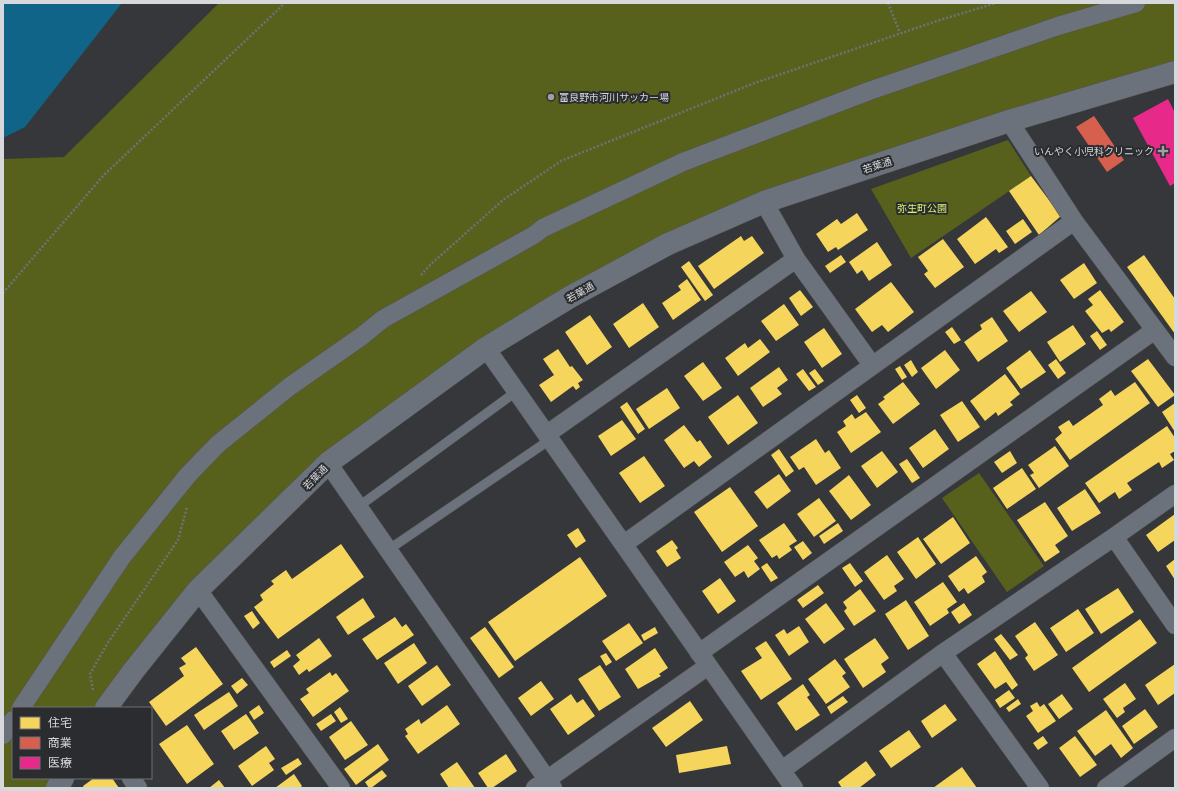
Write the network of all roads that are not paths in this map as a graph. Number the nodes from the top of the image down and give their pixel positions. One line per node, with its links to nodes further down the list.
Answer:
1 (1136, 3): 24 (street)
2 (1175, 72): 3 (street, 若葉通)
3 (1009, 121): 4 (street, 若葉通); 5 (street)
4 (764, 202): 6 (street); 8 (street, 若葉通)
5 (1074, 221): 7 (street); 10 (street)
6 (796, 259): 10 (street); 12 (street)
7 (1155, 330): 9 (street); 22 (street)
8 (486, 348): 11 (street); 13 (street, 若葉通)
9 (1175, 357)
10 (872, 365): 17 (street)
11 (517, 391): 12 (street); 15 (lane)
12 (549, 437): 17 (street); 18 (lane)
13 (328, 463): 15 (street); 19 (street, 若葉通)
14 (1175, 494): 16 (street)
15 (358, 507): 18 (street)
16 (1114, 537): 20 (street); 21 (street)
17 (624, 544): 22 (street)
18 (388, 550): 31 (street)
19 (198, 590): 23 (street, 若葉通); 34 (street)
20 (1175, 625)
21 (943, 653): 28 (street); 36 (street)
22 (704, 659): 28 (street); 31 (street)
23 (100, 701)
24 (22, 707)
25 (12, 722): 26 (street)
26 (3, 735)
27 (1175, 738): 37 (street)
28 (782, 770): 35 (street)
29 (62, 779): 32 (street)
30 (132, 779): 33 (street)
31 (545, 785)
32 (58, 788)
33 (138, 788)
34 (341, 788)
35 (794, 788)
36 (1040, 788)
37 (1106, 788)

